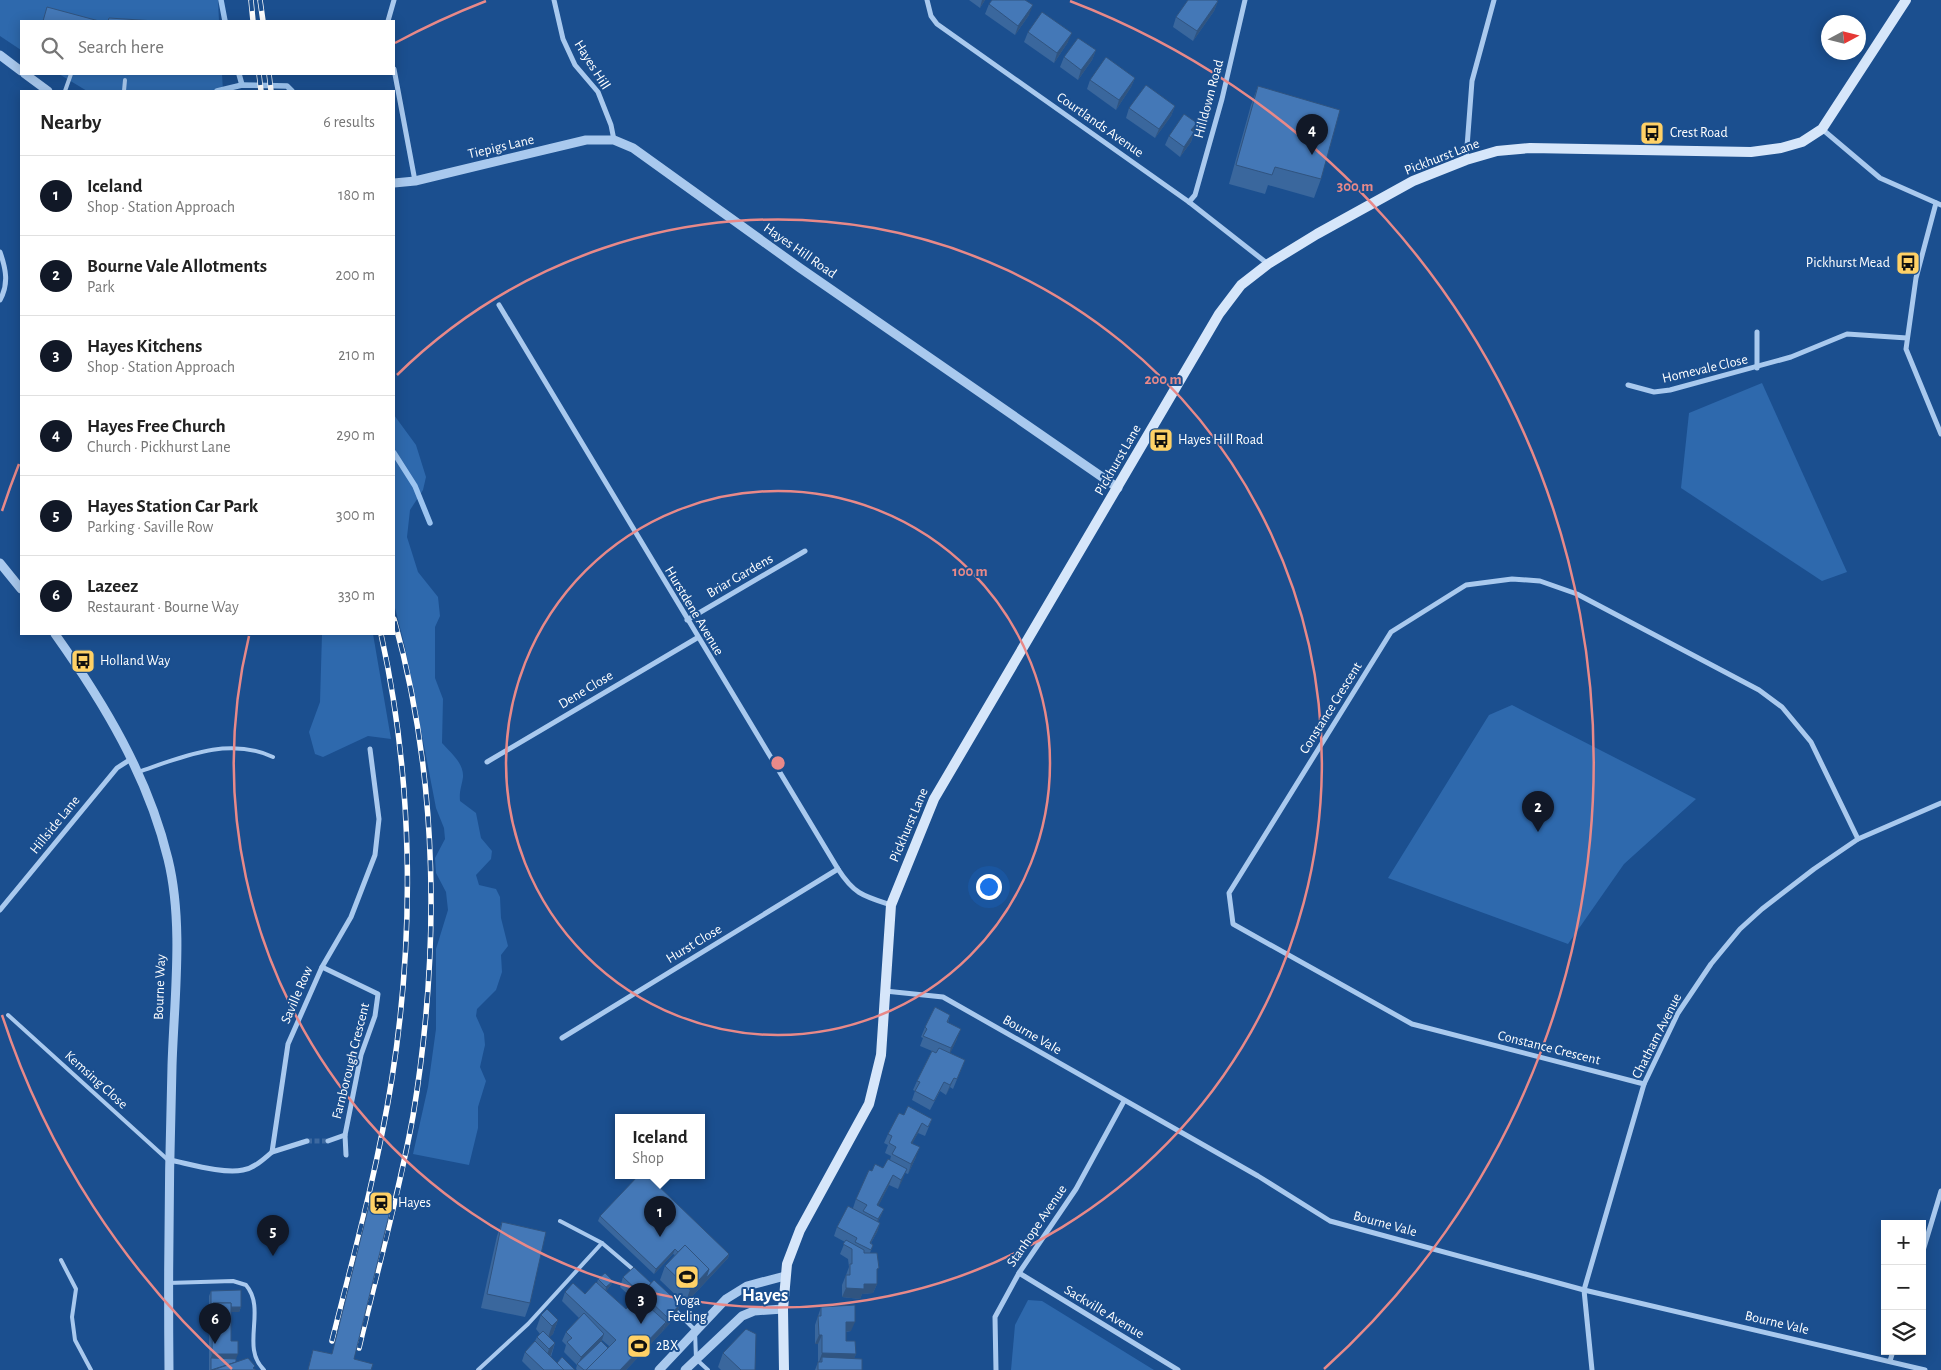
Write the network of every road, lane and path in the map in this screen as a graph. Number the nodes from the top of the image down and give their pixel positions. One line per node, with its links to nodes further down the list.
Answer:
1 (394, 0): 7 (street)
2 (554, 0): 18 (street, Hayes Hill)
3 (927, 0): 22 (street, Courtlands Avenue)
4 (1245, 0): 22 (street, Hilldown Road)
5 (1494, 0): 19 (street)
6 (1906, 0): 17 (main road, Pickhurst Lane)
7 (388, 20)
8 (0, 56): 9 (street)
9 (20, 70)
10 (395, 74): 20 (street)
11 (26, 75): 14 (street)
12 (71, 75): 15 (lane)
13 (125, 80): 16 (lane)
14 (47, 90)
15 (65, 90)
16 (124, 90)
17 (1822, 130): 19 (main road, Pickhurst Lane); 23 (street)
18 (614, 140): 20 (street, Tiepigs Lane); 33 (street, Hayes Hill Road)
19 (1466, 160): 25 (main road, Pickhurst Lane)
20 (415, 181): 21 (street, Tiepigs Lane)
21 (395, 183)
22 (1189, 202): 25 (street, Courtlands Avenue)
23 (1939, 204): 29 (street)
24 (0, 252): 26 (street)
25 (1268, 264): 33 (main road, Pickhurst Lane)
26 (0, 300)
27 (499, 305): 37 (street, Hurstdene Avenue)
28 (1757, 332): 30 (street, Homevale Close)
29 (1907, 338): 30 (street, Homevale Close); 32 (street)
30 (1757, 368): 31 (street, Homevale Close)
31 (1628, 385)
32 (1941, 434)
33 (1118, 488): 48 (main road, Pickhurst Lane)
34 (805, 551): 37 (street, Briar Gardens)
35 (0, 562): 36 (street)
36 (20, 582)
37 (687, 620): 39 (street, Hurstdene Avenue)
38 (56, 635): 42 (street, Bourne Way)
39 (697, 638): 43 (street, Dene Close); 47 (street, Hurstdene Avenue)
40 (370, 749): 50 (street, Saville Row)
41 (273, 757): 44 (lane)
42 (132, 759): 44 (street, Bourne Way); 49 (street, Hillside Lane)
43 (487, 762)
44 (138, 772): 61 (street, Bourne Way)
45 (1941, 803): 46 (street, Chatham Avenue)
46 (1858, 839): 54 (street, Chatham Avenue); 54 (street, Constance Crescent)
47 (838, 869): 48 (street, Hurstdene Avenue); 53 (street, Hurst Close)
48 (891, 905): 51 (main road, Pickhurst Lane)
49 (0, 910)
50 (322, 967): 56 (street, Farnborough Crescent); 59 (street, Saville Row)
51 (884, 991): 55 (street, Bourne Vale); 68 (main road, Pickhurst Lane)
52 (8, 1016): 61 (lane, Kemsing Close)
53 (562, 1038)
54 (1644, 1084): 71 (street, Chatham Avenue)
55 (1124, 1101): 67 (street, Stanhope Avenue); 71 (street, Bourne Vale)
56 (345, 1135): 57 (street, Farnborough Crescent); 60 (street, Farnborough Crescent)
57 (328, 1140)
58 (307, 1141): 59 (street)
59 (272, 1152): 61 (street)
60 (346, 1155)
61 (169, 1160): 70 (street, Bourne Way)
62 (1941, 1191): 64 (street)
63 (560, 1221): 65 (lane)
64 (1926, 1241)
65 (602, 1243): 69 (lane); 81 (lane)
66 (61, 1260): 78 (lane)
67 (1018, 1273): 86 (street, Stanhope Avenue); 87 (street, Sackville Avenue)
68 (785, 1276): 73 (main road, Pickhurst Lane); 74 (street)
69 (641, 1277)
70 (168, 1283): 79 (street, Bourne Way); 80 (lane)
71 (1584, 1290): 77 (street, Bourne Vale); 88 (street, Chatham Avenue)
72 (668, 1304): 74 (lane)
73 (783, 1309): 76 (street); 85 (main road, Pickhurst Lane)
74 (695, 1330): 76 (lane); 82 (street)
75 (1892, 1355): 77 (street)
76 (696, 1359): 83 (street); 84 (lane)
77 (1890, 1361): 89 (street, Bourne Vale)
78 (90, 1370)
79 (170, 1370)
80 (264, 1370)
81 (478, 1370)
82 (659, 1370)
83 (685, 1370)
84 (708, 1370)
85 (784, 1370)
86 (996, 1370)
87 (1178, 1370)
88 (1592, 1370)
89 (1925, 1370)

